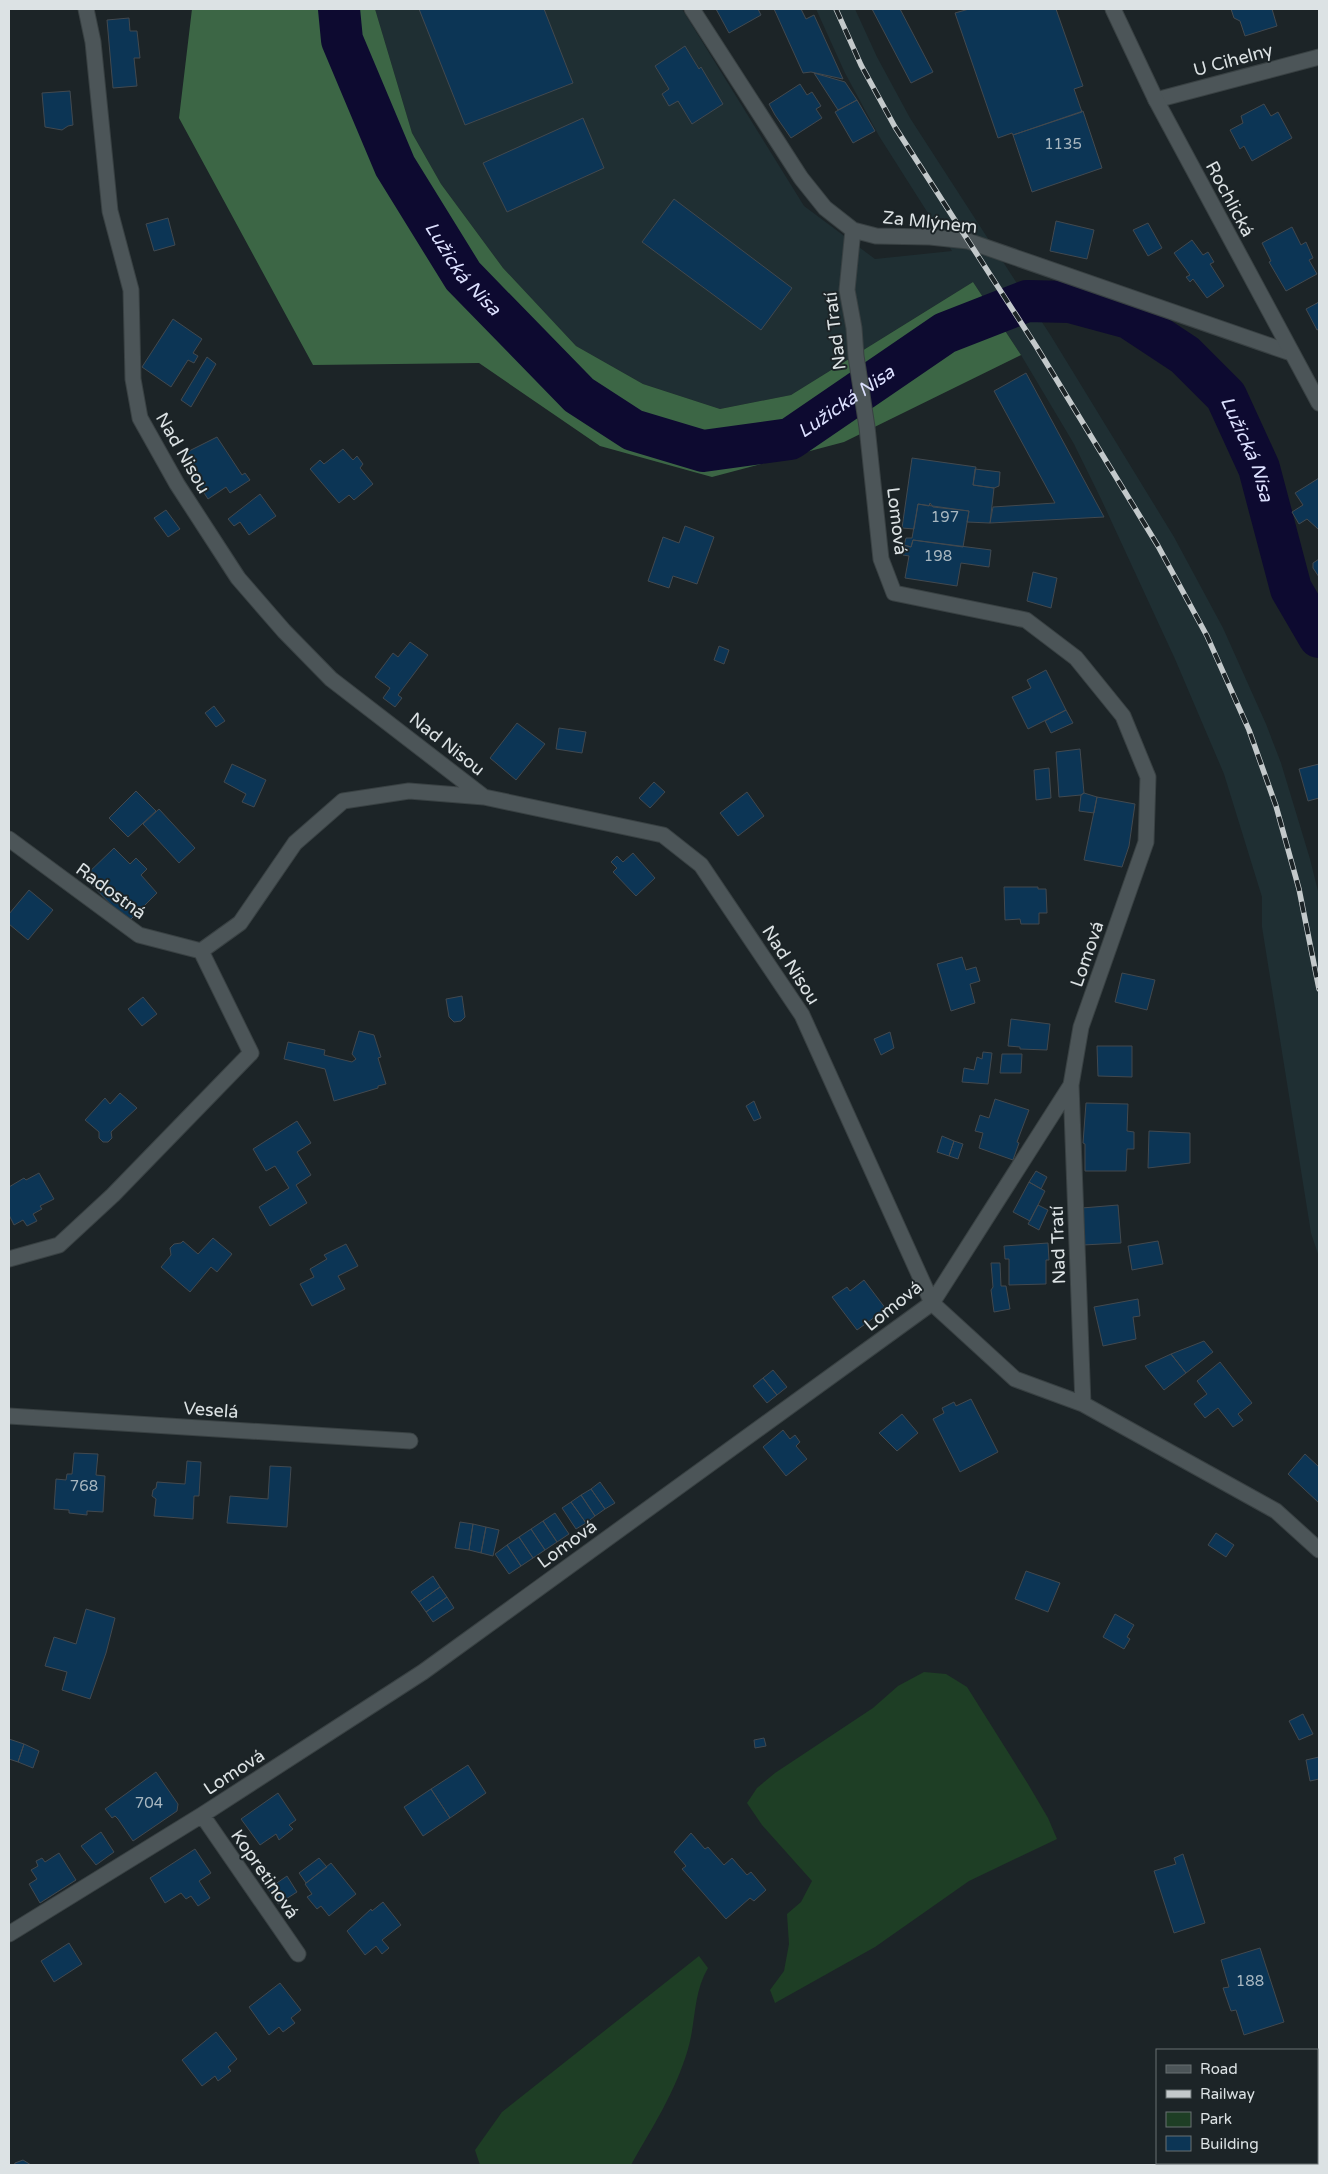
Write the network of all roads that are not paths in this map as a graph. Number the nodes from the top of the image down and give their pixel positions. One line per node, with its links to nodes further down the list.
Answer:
1 (86, 9): 10 (street, Nad Nisou)
2 (692, 9): 6 (street, Za Mlýnem)
3 (1113, 9): 5 (street, Rochlická)
4 (1319, 57): 5 (street, U Cihelny)
5 (1156, 100): 7 (street, Rochlická)
6 (853, 230): 7 (street, Za Mlýnem); 9 (street, Nad Tratí)
7 (1291, 353): 8 (street, Rochlická)
8 (1319, 403)
9 (867, 427): 13 (street, Lomová)
10 (484, 797): 12 (street, Nad Nisou); 15 (street, Nad Nisou)
11 (9, 839): 12 (street, Radostná)
12 (201, 951): 14 (street)
13 (1071, 1086): 15 (street, Lomová); 16 (street, Nad Tratí)
14 (9, 1259)
15 (932, 1304): 16 (street); 21 (street, Lomová)
16 (1083, 1404): 20 (street)
17 (9, 1412): 18 (street)
18 (9, 1417): 19 (street, Veselá)
19 (410, 1441)
20 (1319, 1550)
21 (202, 1816): 22 (street, Lomová); 23 (street, Kopretinová)
22 (9, 1934)
23 (298, 1954)

